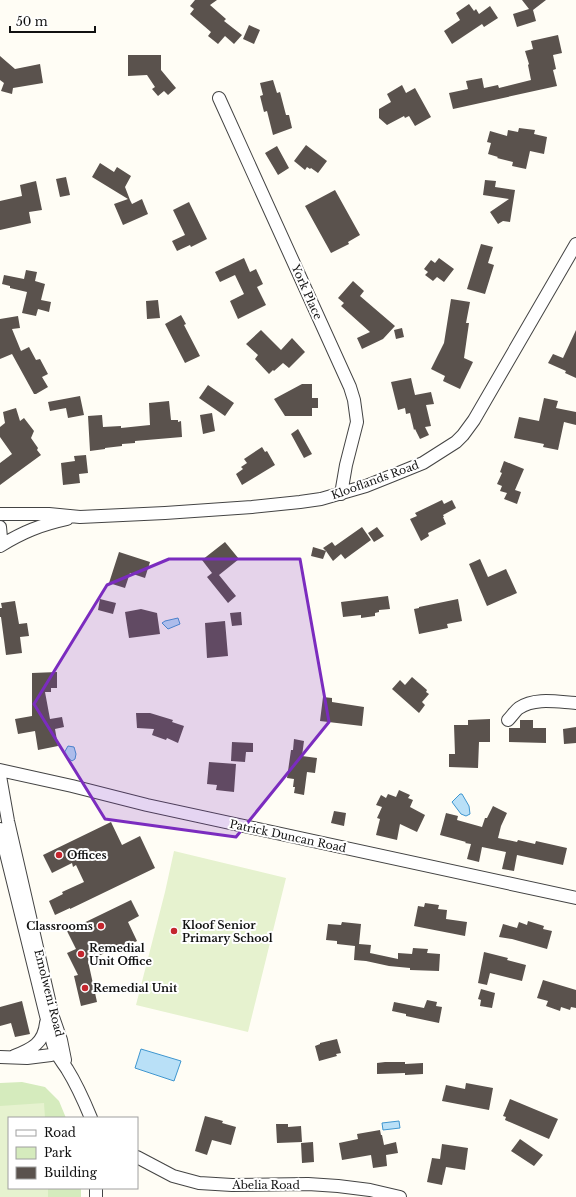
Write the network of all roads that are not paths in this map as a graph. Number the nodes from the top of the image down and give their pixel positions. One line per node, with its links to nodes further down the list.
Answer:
1 (219, 98): 3 (street, York Place)
2 (576, 244): 3 (street, Klooflands Road)
3 (341, 494): 5 (street, Klooflands Road)
4 (0, 514): 5 (street, Klooflands Road)
5 (80, 517): 8 (street, Klooflands Road)
6 (0, 528): 7 (street)
7 (0, 543)
8 (0, 546)
9 (576, 703): 10 (street)
10 (508, 720)
11 (0, 770): 12 (street, Patrick Duncan Road)
12 (33, 777): 13 (street); 15 (street, Patrick Duncan Road)
13 (1, 781): 17 (street, Emolweni Road)
14 (0, 829): 16 (street, Emolweni Road)
15 (576, 898)
16 (46, 1021): 17 (street, Emolweni Road); 18 (street)
17 (60, 1053): 18 (street); 19 (street, Emolweni Road)
18 (6, 1057)
19 (91, 1117)
20 (138, 1158): 21 (street, Abelia Road)
21 (400, 1197)

